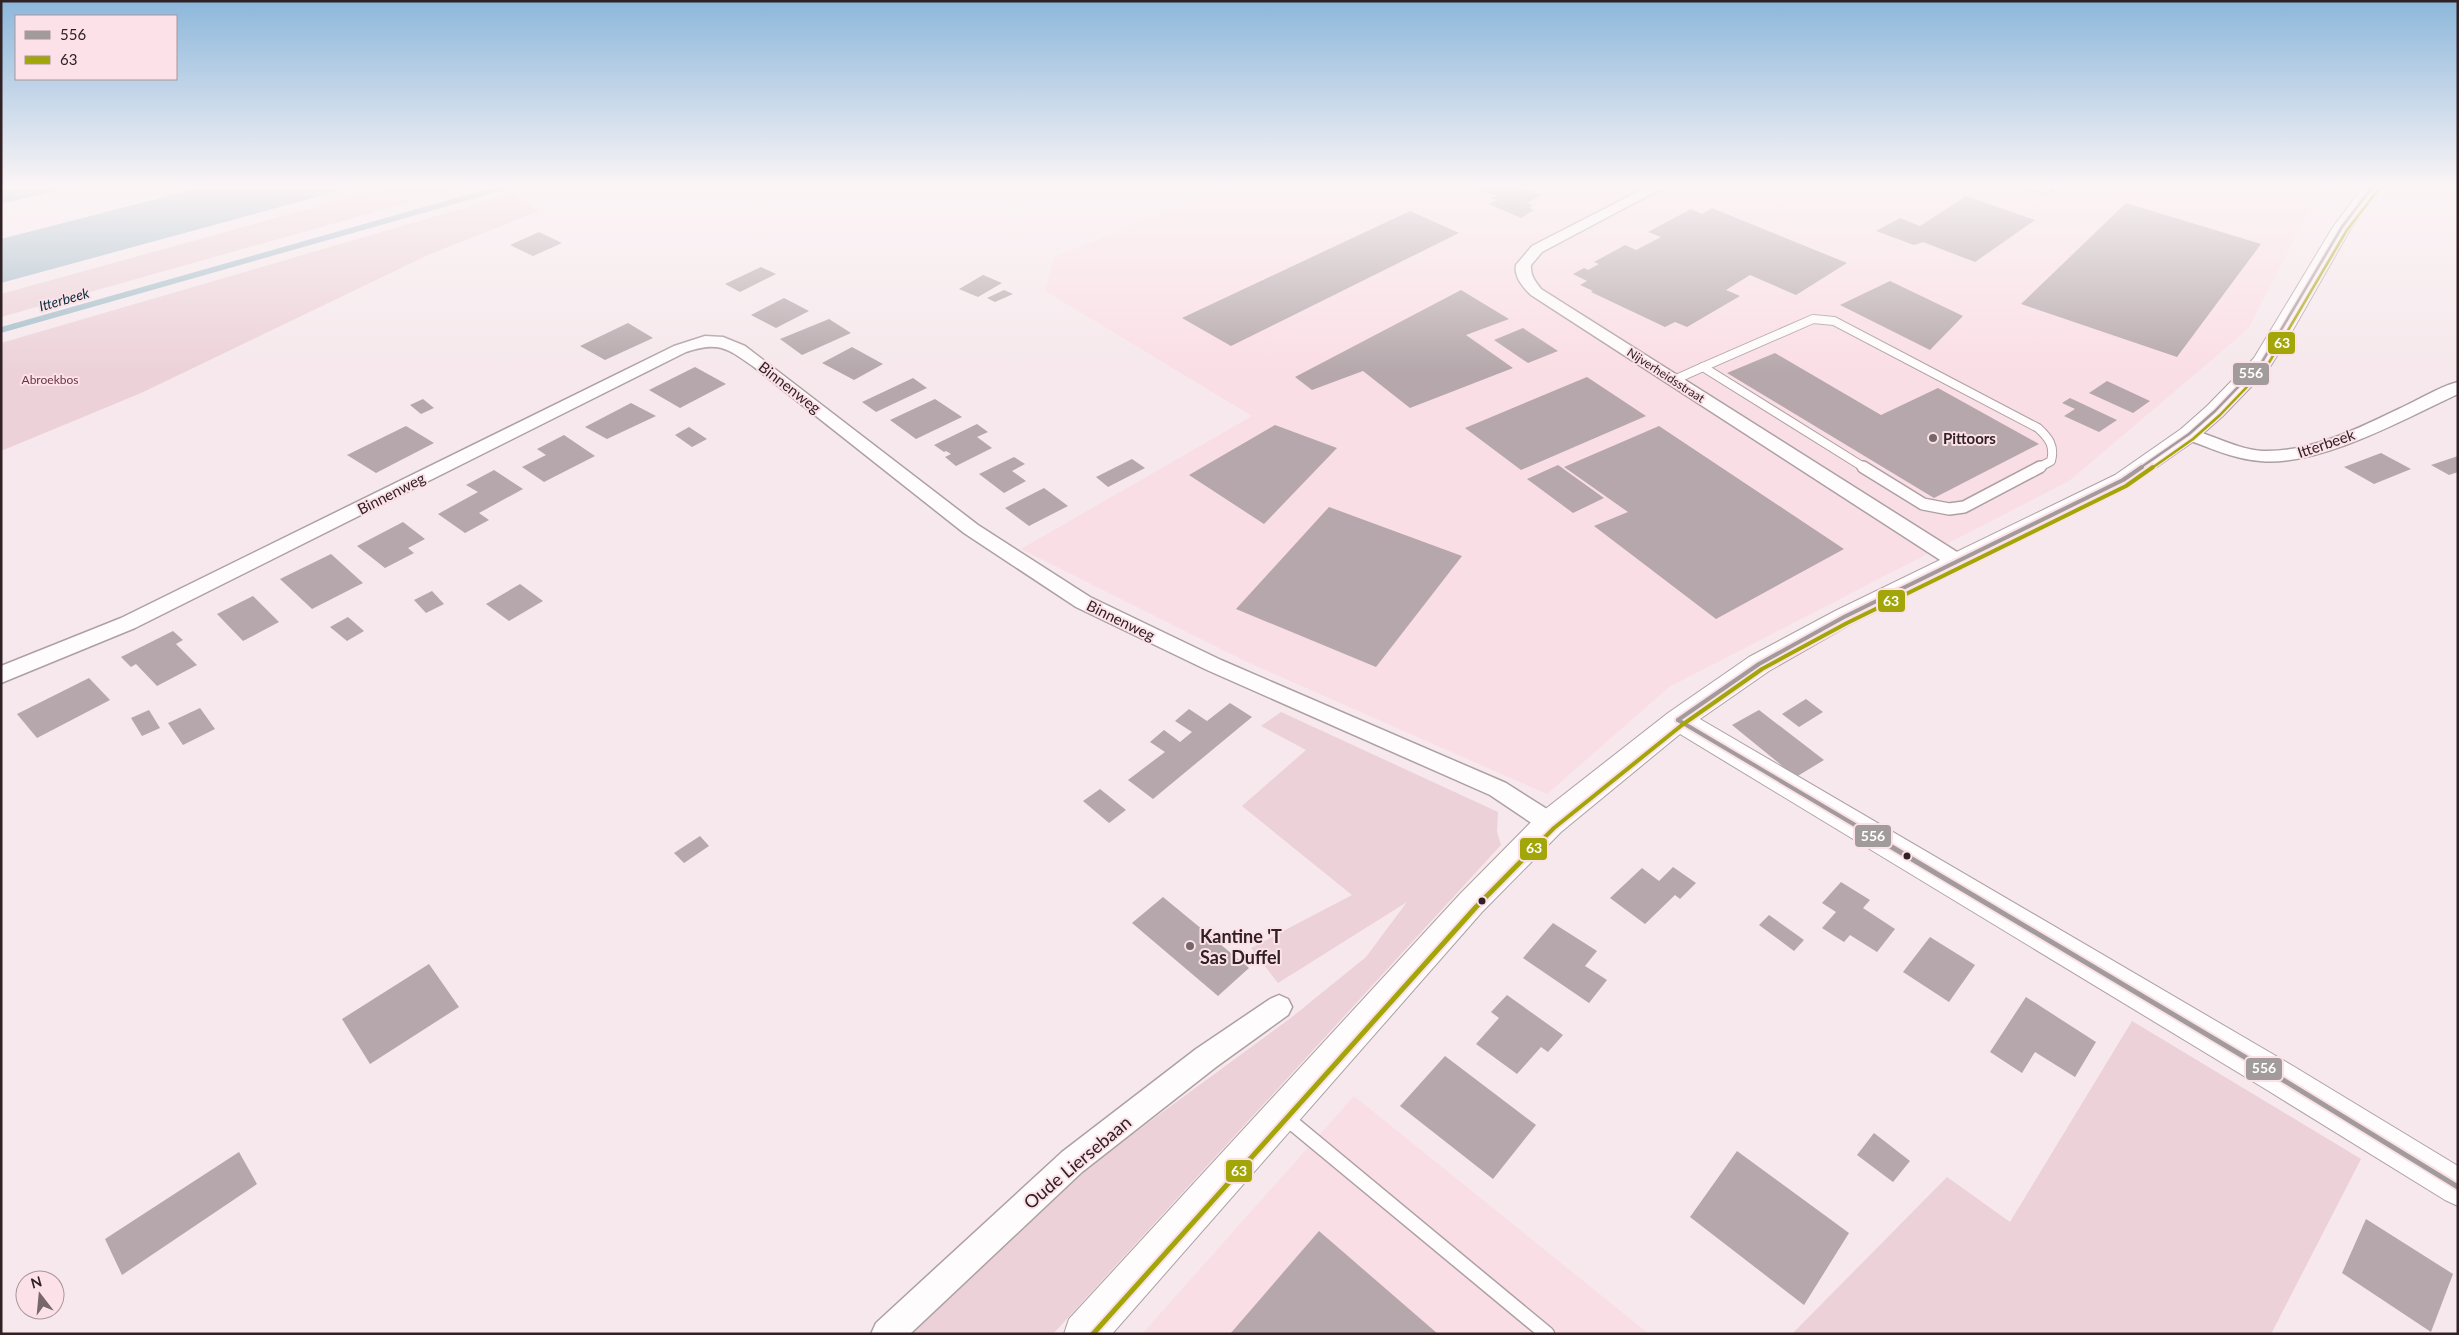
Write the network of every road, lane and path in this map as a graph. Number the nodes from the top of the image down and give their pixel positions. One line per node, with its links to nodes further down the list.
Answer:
1 (1537, 248): 4 (street, Nijverheidsstraat)
2 (2330, 248): 6 (main road)
3 (1703, 368): 3 (lane); 4 (lane)
4 (1674, 380): 7 (street, Nijverheidsstraat)
5 (2458, 387): 6 (street, Itterbeek)
6 (2188, 434): 7 (main road)
7 (1958, 562): 9 (main road)
8 (1, 675): 10 (street, Binnenweg)
9 (1678, 720): 10 (main road); 13 (main road)
10 (1550, 823): 12 (main road)
11 (1279, 1007): 14 (street, Oude Liersebaan)
12 (1281, 1114): 15 (main road); 16 (lane)
13 (2458, 1187)
14 (887, 1334)
15 (1084, 1334)
16 (1547, 1334)

